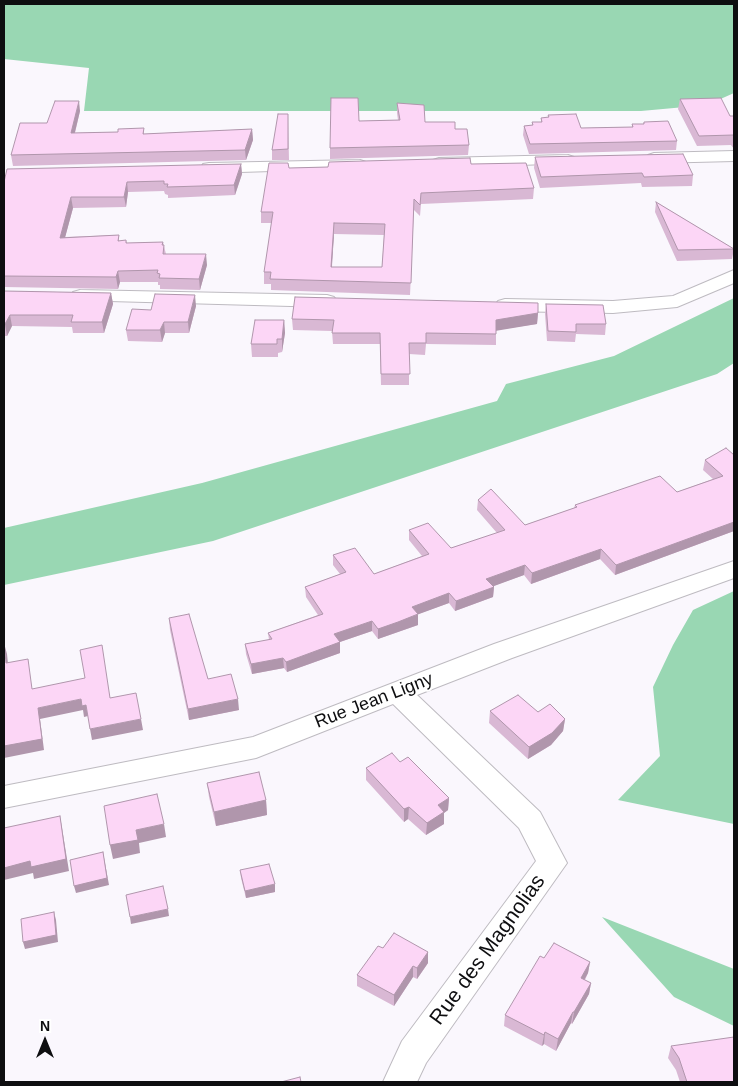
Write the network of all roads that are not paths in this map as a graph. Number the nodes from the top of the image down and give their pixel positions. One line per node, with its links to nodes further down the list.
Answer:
1 (734, 156): 2 (street)
2 (636, 158)
3 (587, 160): 4 (street)
4 (420, 164)
5 (371, 165): 6 (street)
6 (194, 169)
7 (734, 276): 10 (street)
8 (64, 296): 9 (street)
9 (344, 302)
10 (483, 304)
11 (734, 569): 12 (street, Rue Jean Ligny)
12 (397, 692): 13 (street, Rue Jean Ligny); 14 (street, Rue des Magnolias)
13 (4, 797)
14 (400, 1082)

